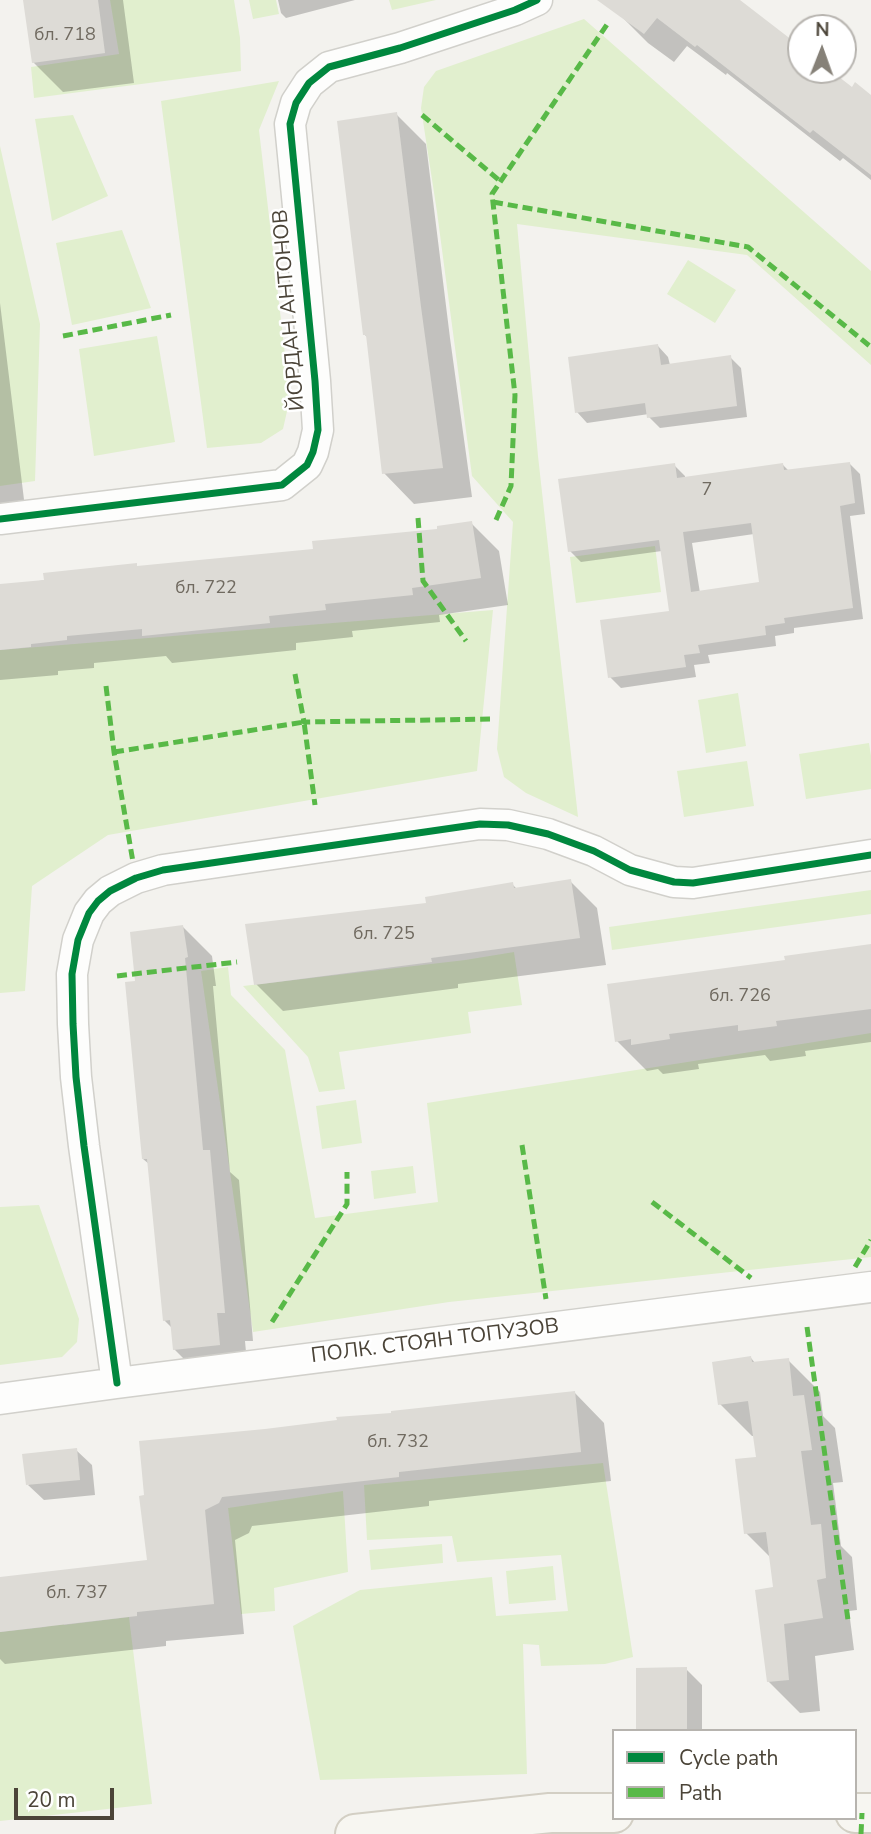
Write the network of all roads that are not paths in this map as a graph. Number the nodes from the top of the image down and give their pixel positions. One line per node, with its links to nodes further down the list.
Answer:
1 (537, 0): 2 (street, ЙОРДАН АНТОНОВ)
2 (0, 519)
3 (871, 855): 5 (street)
4 (871, 1287): 5 (street, ПОЛК. СТОЯН ТОПУЗОВ)
5 (117, 1383): 6 (street, ПОЛК. СТОЯН ТОПУЗОВ)
6 (0, 1399)
7 (612, 1813): 8 (main road)
8 (355, 1834)

